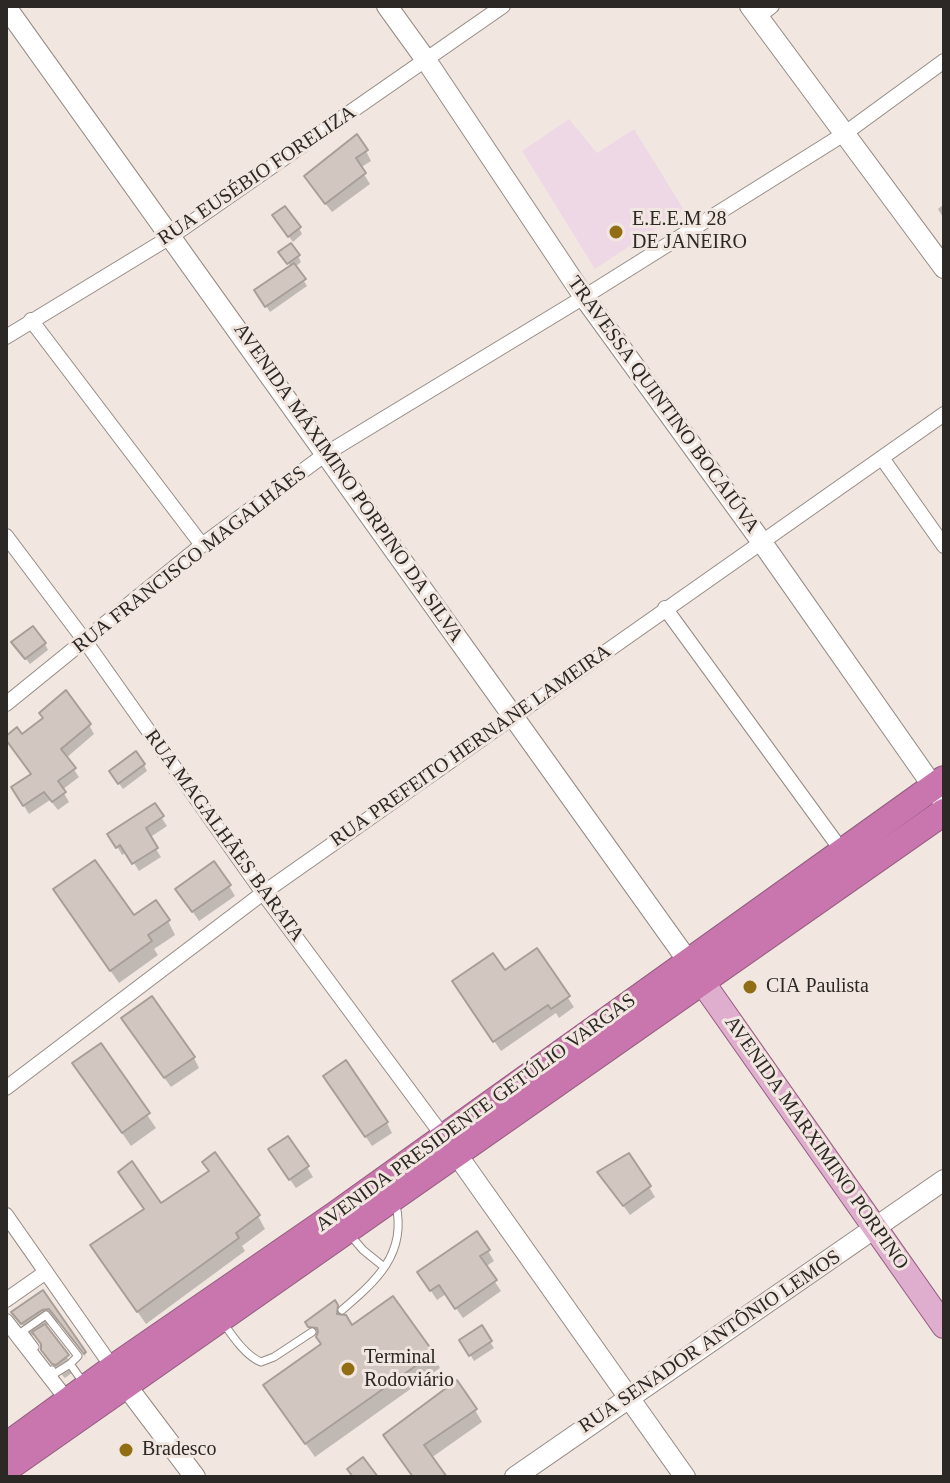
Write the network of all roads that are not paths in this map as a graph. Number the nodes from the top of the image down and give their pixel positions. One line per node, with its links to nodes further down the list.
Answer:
1 (387, 6): 5 (street, TRAVESSA QUINTINO BOCAIÚVA)
2 (503, 6): 5 (street, RUA EUSÉBIO FORELIZA)
3 (6, 7): 8 (street, AVENIDA MÁXIMINO PORPINO DA SILVA)
4 (760, 10): 7 (street)
5 (426, 60): 8 (street, RUA EUSÉBIO FORELIZA); 10 (street, TRAVESSA QUINTINO BOCAIÚVA)
6 (944, 61): 7 (street, RUA FRANCISCO MAGALHÃES)
7 (844, 134): 9 (street); 10 (street, RUA FRANCISCO MAGALHÃES)
8 (172, 236): 11 (street, RUA EUSÉBIO FORELIZA); 14 (street, AVENIDA MÁXIMINO PORPINO DA SILVA)
9 (944, 268)
10 (584, 297): 14 (street, RUA FRANCISCO MAGALHÃES); 17 (street, TRAVESSA QUINTINO BOCAIÚVA)
11 (31, 320): 12 (street, RUA EUSÉBIO FORELIZA); 18 (street)
12 (6, 337)
13 (944, 414): 15 (street, RUA PREFEITO HERNANE LAMEIRA)
14 (327, 453): 18 (street, RUA FRANCISCO MAGALHÃES); 23 (street, AVENIDA MÁXIMINO PORPINO DA SILVA)
15 (882, 458): 17 (street, RUA PREFEITO HERNANE LAMEIRA); 19 (street)
16 (6, 536): 21 (street, RUA MAGALHÃES BARATA)
17 (761, 541): 20 (street, RUA PREFEITO HERNANE LAMEIRA); 24 (street, TRAVESSA QUINTINO BOCAIÚVA)
18 (202, 545): 21 (street, RUA FRANCISCO MAGALHÃES)
19 (944, 546)
20 (665, 608): 23 (street, RUA PREFEITO HERNANE LAMEIRA); 26 (street)
21 (85, 641): 22 (street, RUA FRANCISCO MAGALHÃES); 27 (street, RUA MAGALHÃES BARATA)
22 (6, 704)
23 (512, 716): 27 (street, RUA PREFEITO HERNANE LAMEIRA); 28 (street, AVENIDA MÁXIMINO PORPINO DA SILVA)
24 (940, 789): 26 (highway, AVENIDA PRESIDENTE GETÚLIO VARGAS)
25 (944, 812): 28 (highway, AVENIDA PRESIDENTE GETÚLIO VARGAS)
26 (842, 851): 28 (highway, AVENIDA PRESIDENTE GETÚLIO VARGAS)
27 (263, 893): 29 (street, RUA PREFEITO HERNANE LAMEIRA); 30 (street, RUA MAGALHÃES BARATA)
28 (695, 971): 30 (highway, AVENIDA PRESIDENTE GETÚLIO VARGAS); 35 (main road, AVENIDA MARXIMINO PORPINO)
29 (6, 1088)
30 (450, 1145): 32 (highway, AVENIDA PRESIDENTE GETÚLIO VARGAS); 34 (highway, AVENIDA PRESIDENTE GETÚLIO VARGAS); 47 (street, RUA MAGALHÃES BARATA)
31 (944, 1180): 35 (street, RUA SENADOR ANTÔNIO LEMOS)
32 (394, 1198): 34 (highway, AVENIDA PRESIDENTE GETÚLIO VARGAS); 36 (lane)
33 (6, 1215): 37 (street)
34 (341, 1223): 36 (lane); 40 (highway, AVENIDA PRESIDENTE GETÚLIO VARGAS)
35 (875, 1230): 42 (main road, AVENIDA MARXIMINO PORPINO); 47 (street, RUA SENADOR ANTÔNIO LEMOS)
36 (384, 1267): 39 (lane)
37 (46, 1272): 38 (street); 45 (street)
38 (6, 1300)
39 (342, 1310)
40 (221, 1319): 43 (lane); 45 (highway, AVENIDA PRESIDENTE GETÚLIO VARGAS)
41 (6, 1321): 46 (street)
42 (944, 1326)
43 (312, 1332)
44 (70, 1364): 44 (lane); 46 (lane)
45 (119, 1377): 46 (highway, AVENIDA PRESIDENTE GETÚLIO VARGAS); 49 (highway, AVENIDA PRESIDENTE GETÚLIO VARGAS); 50 (street)
46 (78, 1394): 48 (highway, AVENIDA PRESIDENTE GETÚLIO VARGAS)
47 (628, 1397): 51 (street, RUA SENADOR ANTÔNIO LEMOS); 52 (street, RUA MAGALHÃES BARATA)
48 (6, 1446)
49 (6, 1469)
50 (195, 1477)
51 (515, 1477)
52 (685, 1477)

